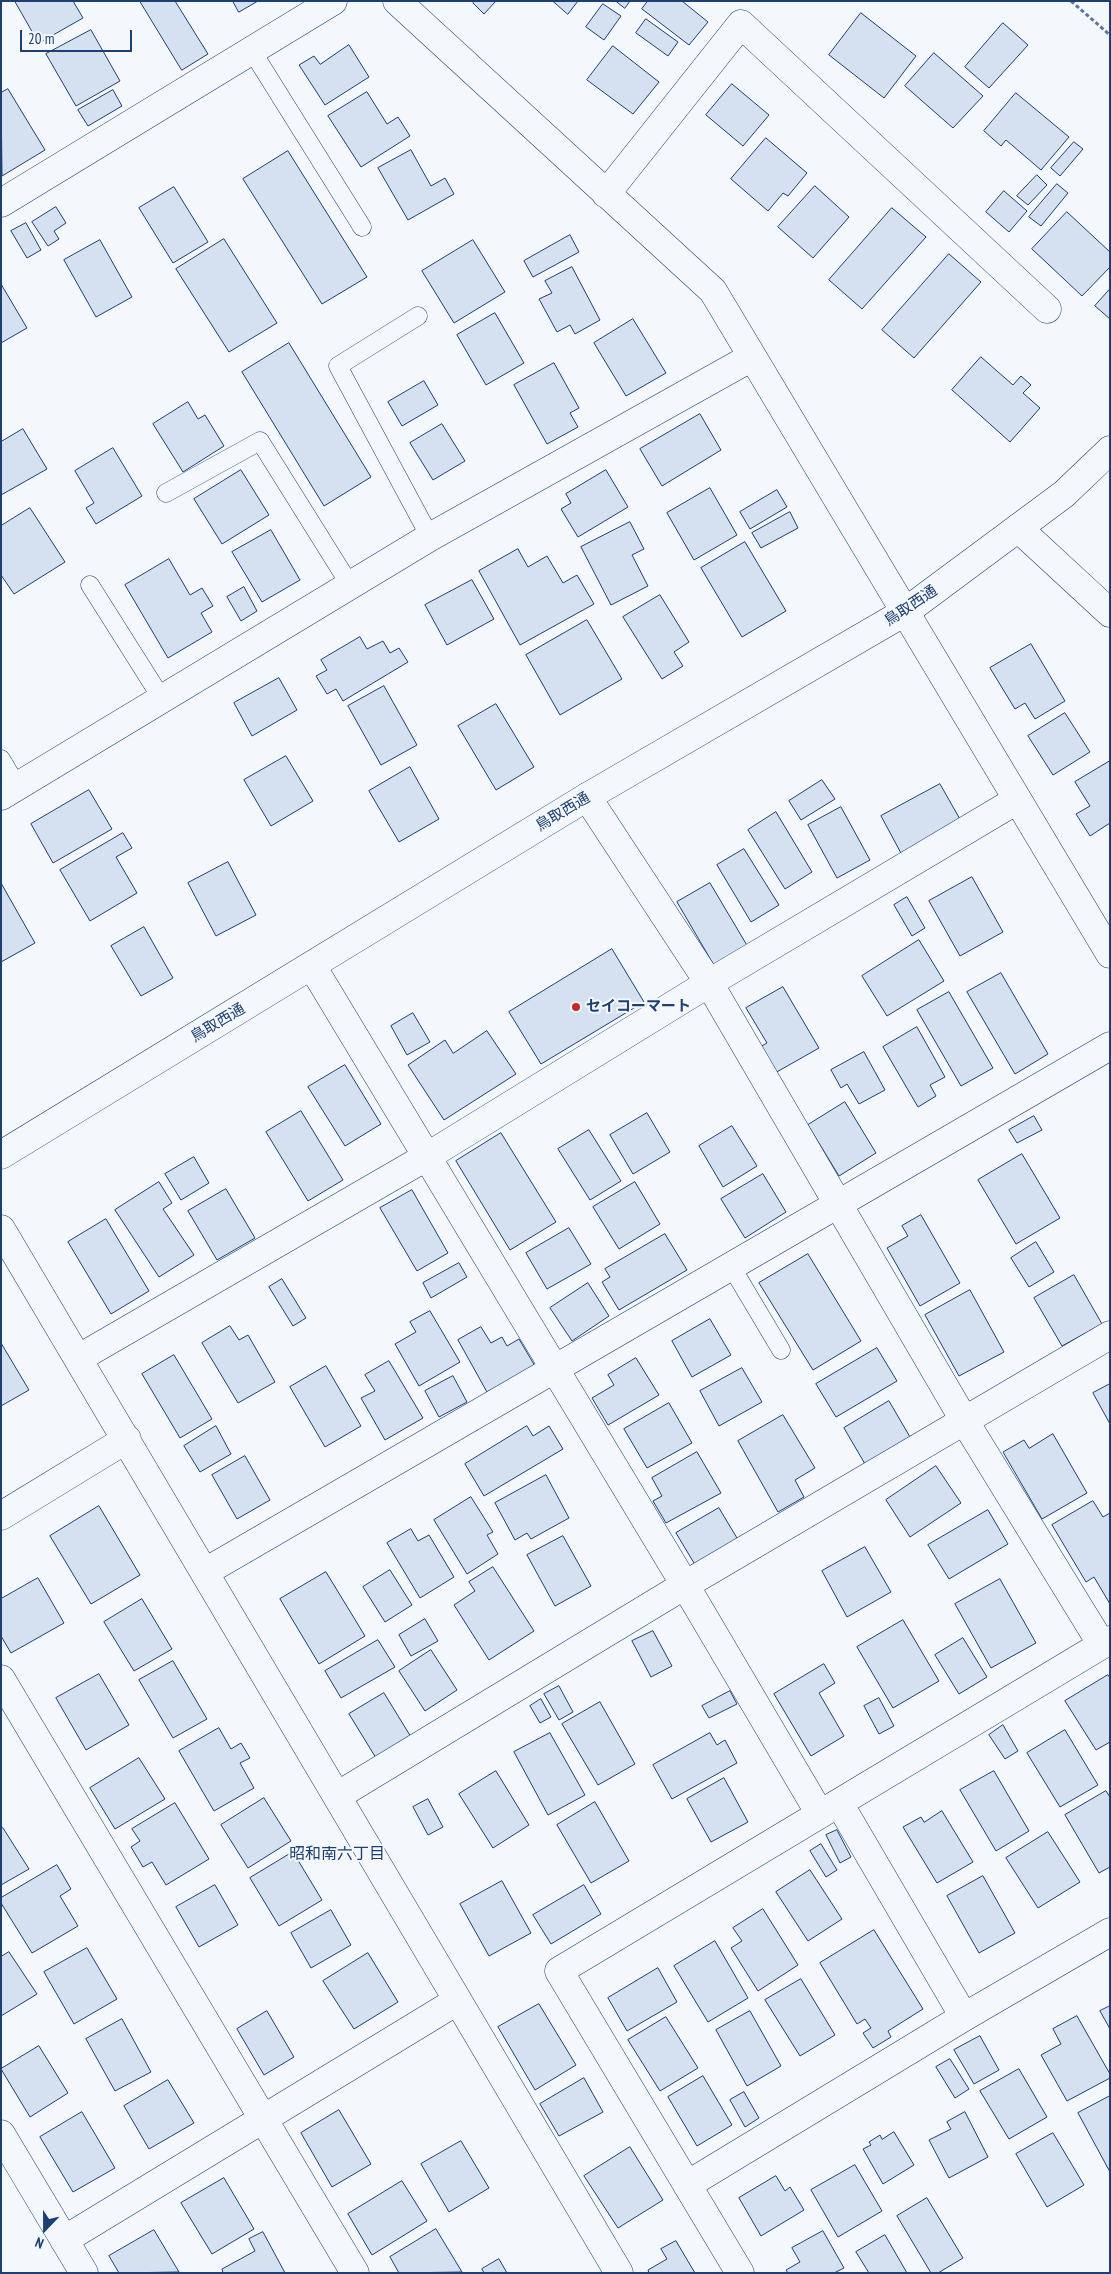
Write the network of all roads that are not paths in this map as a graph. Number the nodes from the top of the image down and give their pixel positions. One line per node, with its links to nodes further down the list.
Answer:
1 (333, 1): 3 (street)
2 (397, 1): 4 (street)
3 (252, 51): 5 (street); 6 (lane)
4 (606, 194): 7 (street); 9 (street)
5 (1, 202)
6 (362, 227)
7 (1048, 309)
8 (418, 316): 13 (lane)
9 (752, 357): 13 (street); 16 (street)
10 (1110, 450): 12 (street, 鳥取西通)
11 (166, 493): 15 (lane)
12 (1018, 528): 16 (street, 鳥取西通); 17 (street)
13 (430, 537): 15 (street)
14 (90, 585): 18 (lane)
15 (350, 585): 18 (street)
16 (905, 612): 21 (street, 鳥取西通); 22 (street)
17 (1110, 612)
18 (162, 699): 20 (street)
19 (1, 759): 20 (lane)
20 (9, 791)
21 (587, 797): 24 (street, 鳥取西通); 25 (street)
22 (1017, 800): 23 (street); 25 (street)
23 (1110, 954)
24 (312, 966): 27 (street, 鳥取西通); 28 (street)
25 (709, 983): 28 (street); 29 (street)
26 (1110, 1046): 29 (street)
27 (1, 1155)
28 (428, 1156): 34 (street); 35 (street)
29 (838, 1204): 31 (street); 36 (street)
30 (1, 1229): 34 (street)
31 (732, 1266): 33 (lane); 35 (street)
32 (1110, 1335): 36 (street)
33 (781, 1350)
34 (79, 1358): 37 (street)
35 (554, 1369): 39 (street); 40 (street)
36 (964, 1420): 40 (street); 41 (street)
37 (126, 1439): 38 (street); 39 (street)
38 (1, 1516)
39 (205, 1572): 43 (street)
40 (685, 1585): 43 (street); 44 (street)
41 (1106, 1643): 44 (street)
42 (1, 1679): 48 (street)
43 (337, 1796): 46 (street)
44 (829, 1808): 47 (street); 50 (street)
45 (1110, 1932): 47 (street)
46 (456, 2001): 48 (street); 54 (street)
47 (964, 2017): 50 (street)
48 (263, 2119): 51 (street); 53 (street)
49 (1, 2134): 51 (street)
50 (687, 2185): 55 (street)
51 (64, 2240): 52 (street)
52 (84, 2273)
53 (355, 2273)
54 (619, 2273)
55 (740, 2273)

